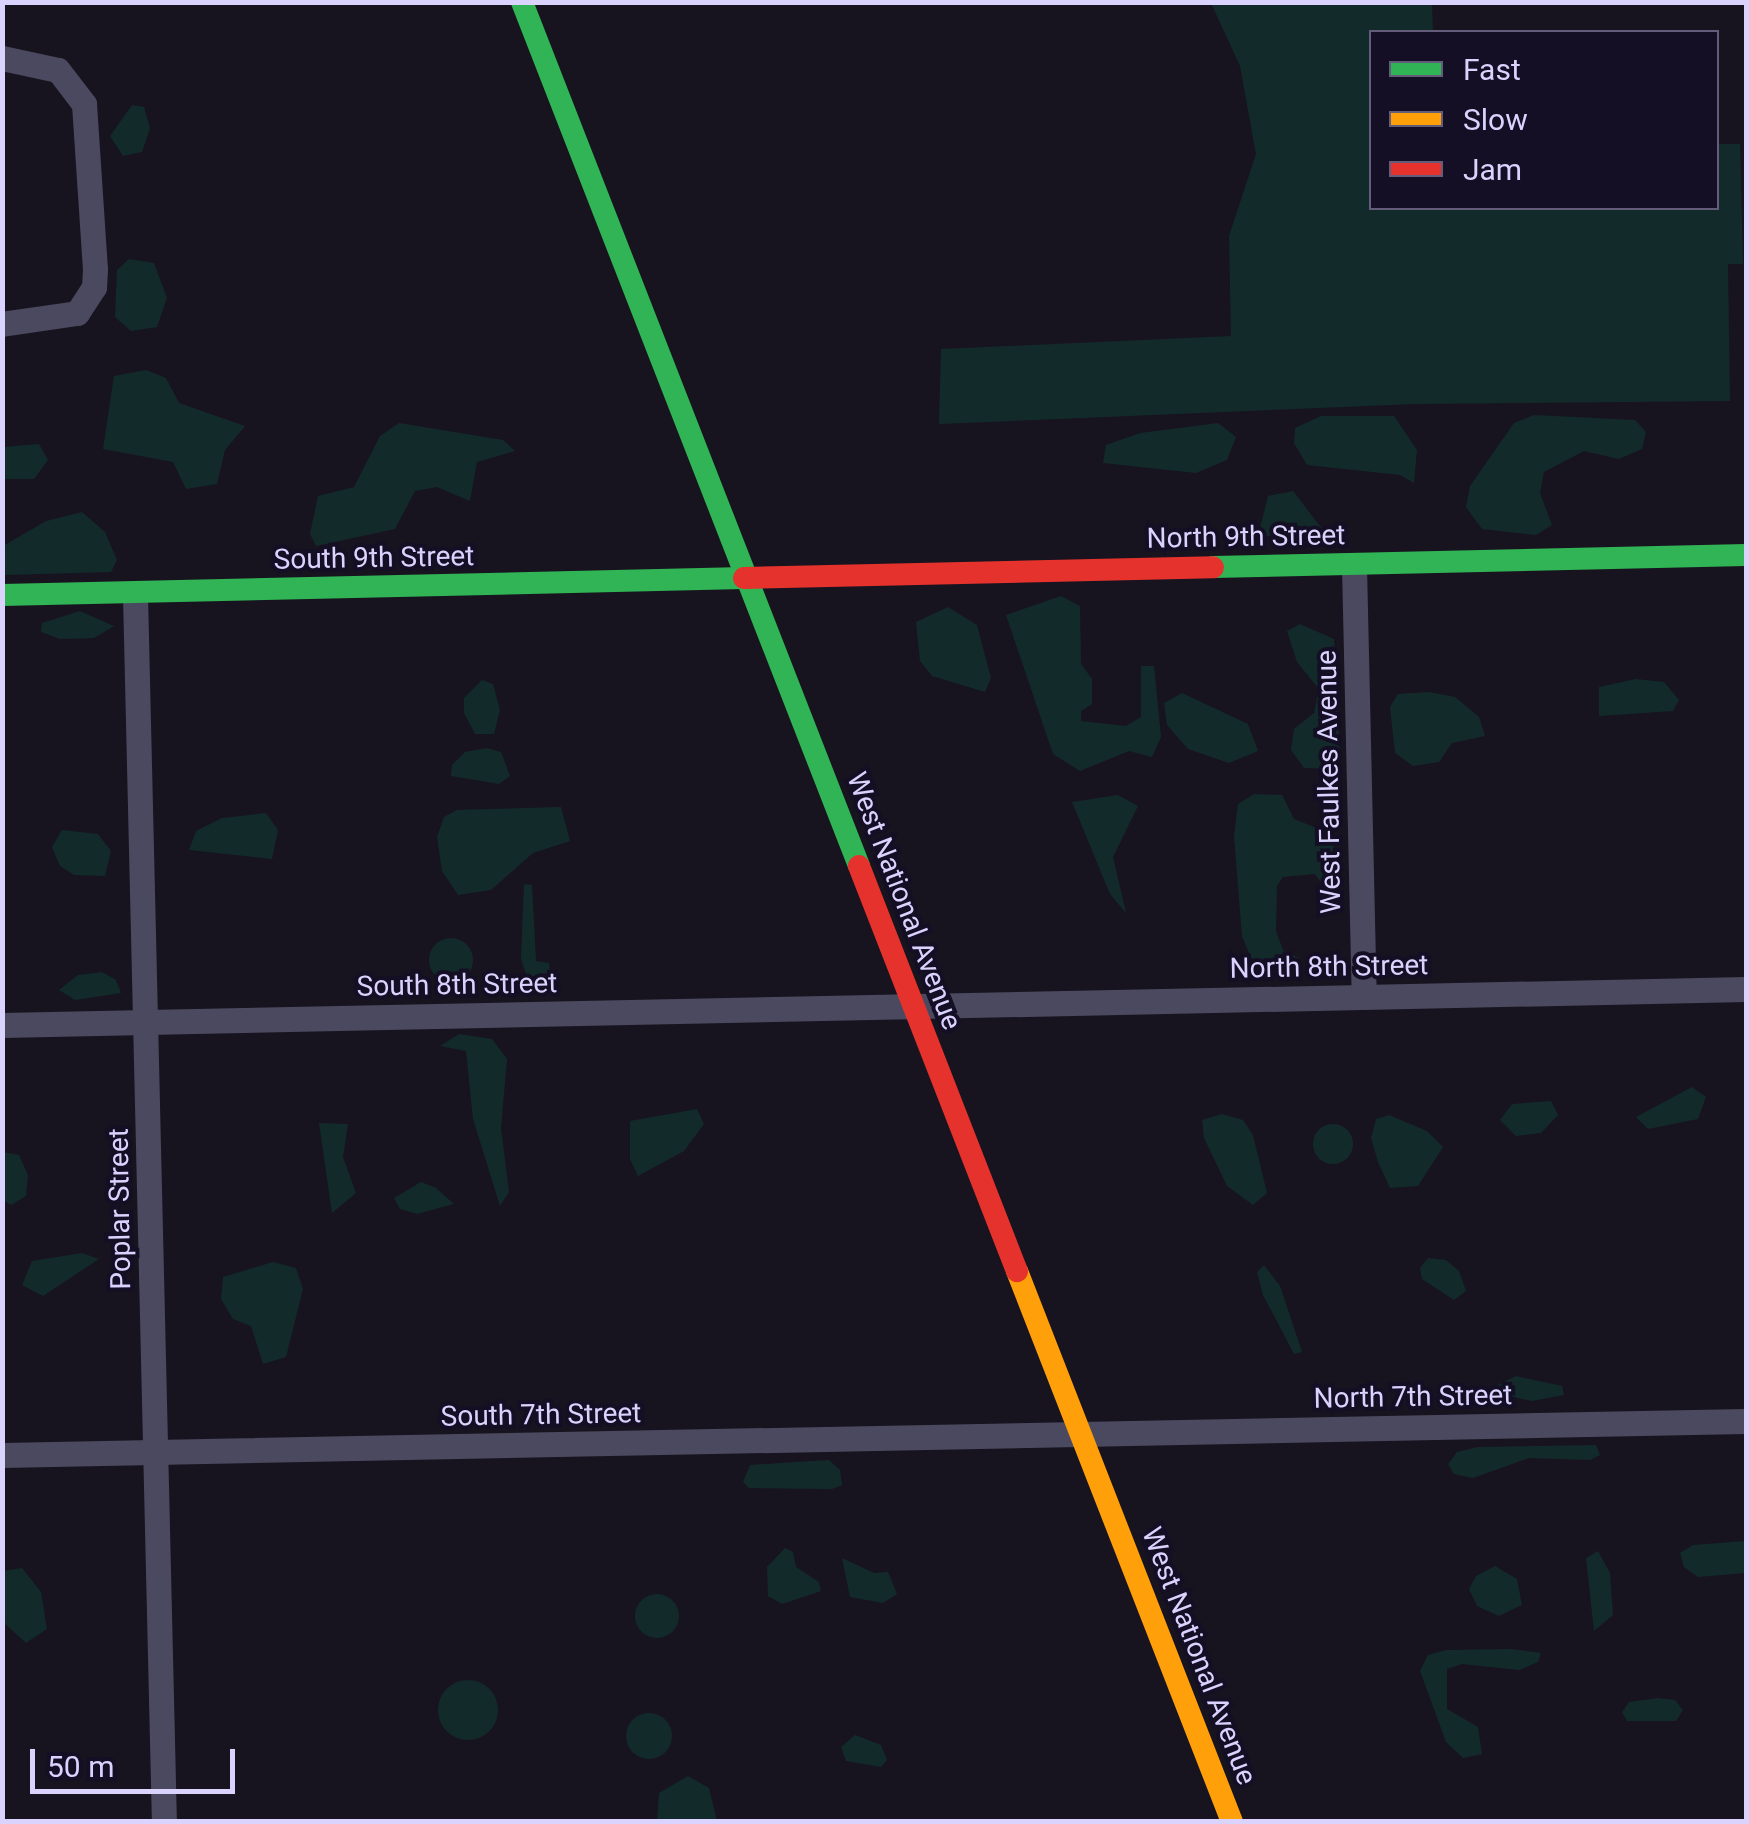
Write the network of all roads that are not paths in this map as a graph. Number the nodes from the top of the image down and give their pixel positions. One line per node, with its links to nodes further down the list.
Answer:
1 (522, 2): 6 (main road, West National Avenue)
2 (2, 58): 3 (street)
3 (2, 324)
4 (1746, 555): 5 (main road, North 9th Street)
5 (1354, 566): 6 (main road, North 9th Street); 10 (street, West Faulkes Avenue)
6 (746, 578): 7 (main road, South 9th Street); 11 (main road, West National Avenue)
7 (135, 594): 8 (main road, South 9th Street); 12 (street, Poplar Street)
8 (2, 595)
9 (1746, 989): 10 (street, North 8th Street)
10 (1364, 996): 11 (street, North 8th Street)
11 (912, 1005): 12 (street, South 8th Street); 15 (main road, West National Avenue)
12 (146, 1022): 13 (street, South 8th Street); 16 (street, Poplar Street)
13 (2, 1025)
14 (1746, 1422): 15 (street, North 7th Street)
15 (1080, 1434): 16 (street, South 7th Street); 19 (main road, West National Avenue)
16 (156, 1450): 17 (street, South 7th Street); 18 (street, Poplar Street)
17 (2, 1455)
18 (164, 1822)
19 (1232, 1822)

